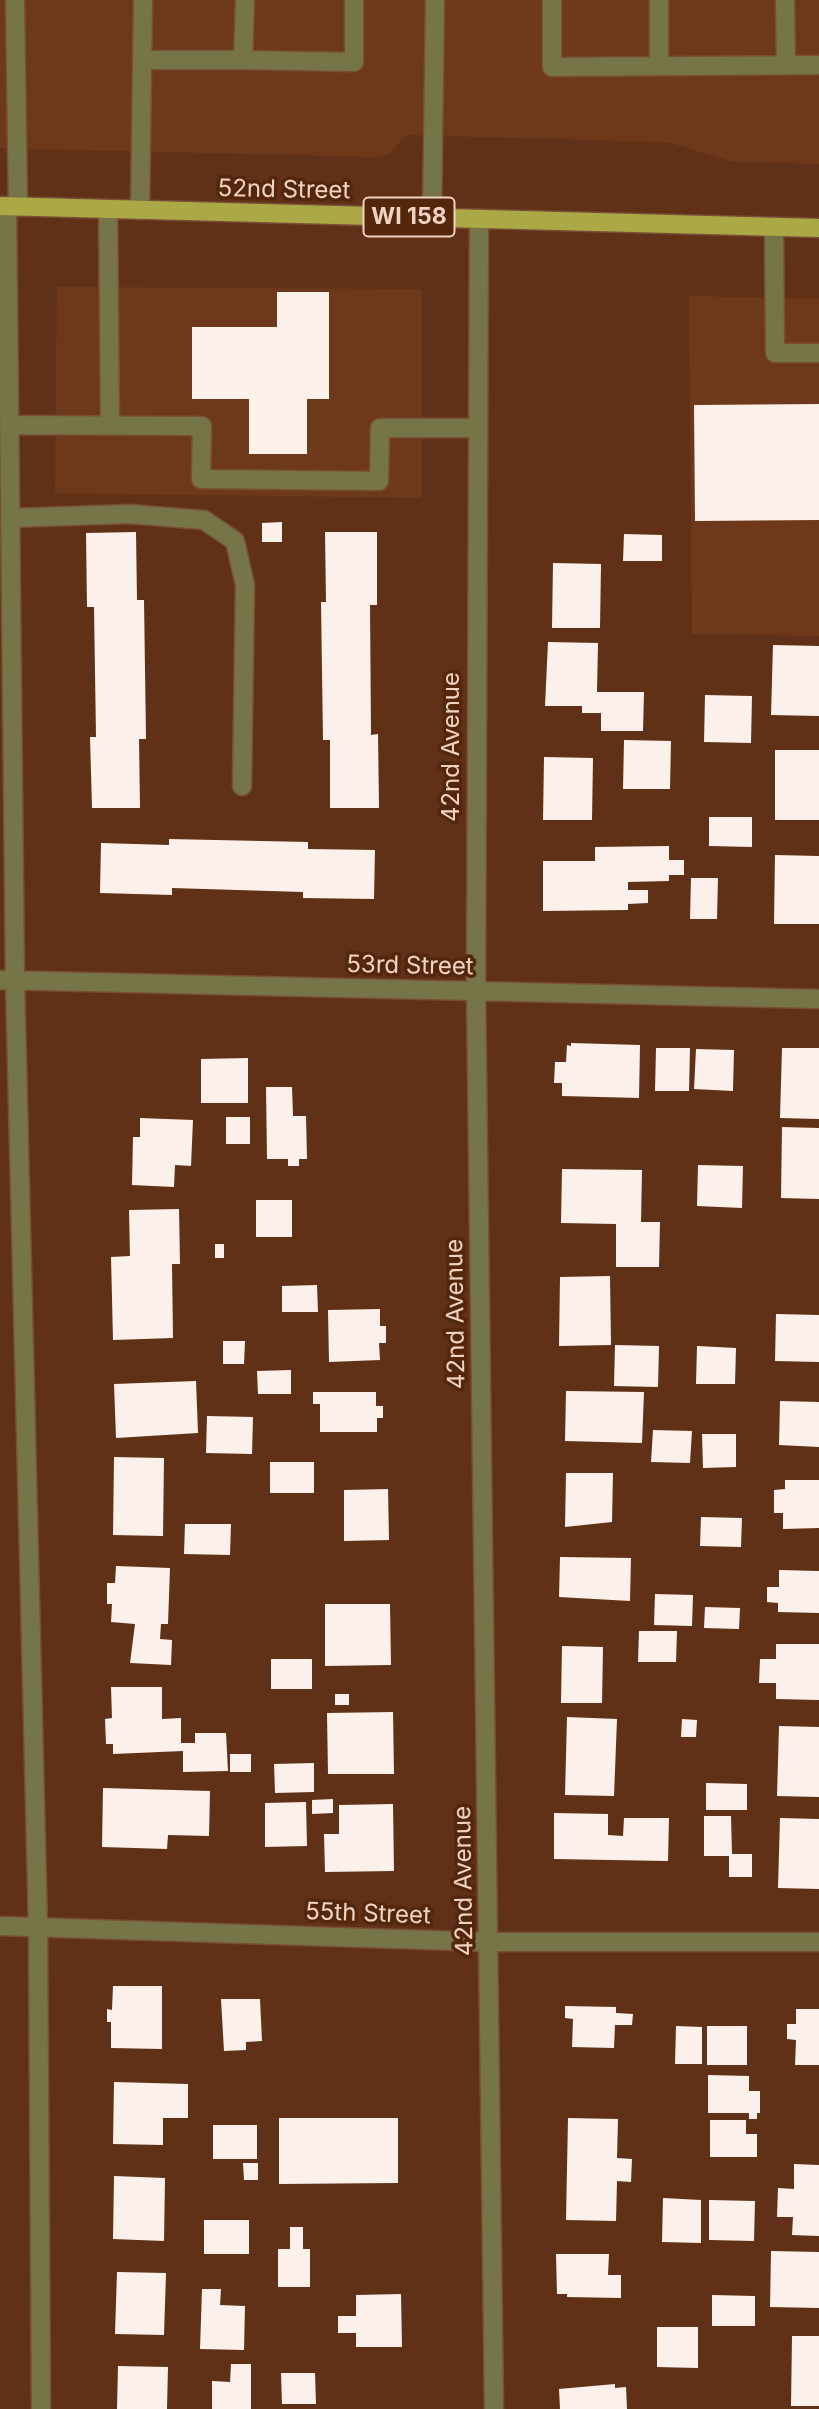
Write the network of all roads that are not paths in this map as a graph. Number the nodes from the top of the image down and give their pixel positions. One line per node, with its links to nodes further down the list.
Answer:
1 (15, 0): 14 (street)
2 (143, 0): 9 (street)
3 (244, 0): 10 (street)
4 (354, 0): 10 (street)
5 (435, 0): 17 (street)
6 (552, 0): 13 (street)
7 (659, 0): 13 (street)
8 (785, 0): 11 (street)
9 (142, 60): 10 (street); 16 (street)
10 (243, 60)
11 (786, 65): 12 (street); 13 (street)
12 (819, 65)
13 (659, 66)
14 (8, 207): 15 (main road, 52nd Street / WI 158); 24 (street)
15 (108, 210): 16 (main road, 52nd Street / WI 158); 22 (street)
16 (139, 210): 17 (main road, 52nd Street / WI 158)
17 (432, 218): 18 (main road, 52nd Street / WI 158)
18 (478, 219): 19 (main road, 52nd Street / WI 158); 23 (street, 42nd Avenue)
19 (774, 227): 20 (main road, 52nd Street / WI 158); 21 (street)
20 (819, 228)
21 (819, 354)
22 (110, 425): 23 (street); 24 (street)
23 (478, 428): 28 (street, 42nd Avenue)
24 (6, 436): 25 (street)
25 (10, 518): 26 (street); 27 (street)
26 (242, 786)
27 (7, 981): 28 (street, 53rd Street); 31 (street)
28 (476, 992): 29 (street, 53rd Street); 32 (street, 42nd Avenue)
29 (819, 999)
30 (0, 1926): 31 (street, 55th Street)
31 (38, 1927): 32 (street, 55th Street); 34 (street)
32 (489, 1942): 33 (street, 55th Street); 35 (street, 42nd Avenue)
33 (819, 1942)
34 (41, 2409)
35 (494, 2409)

